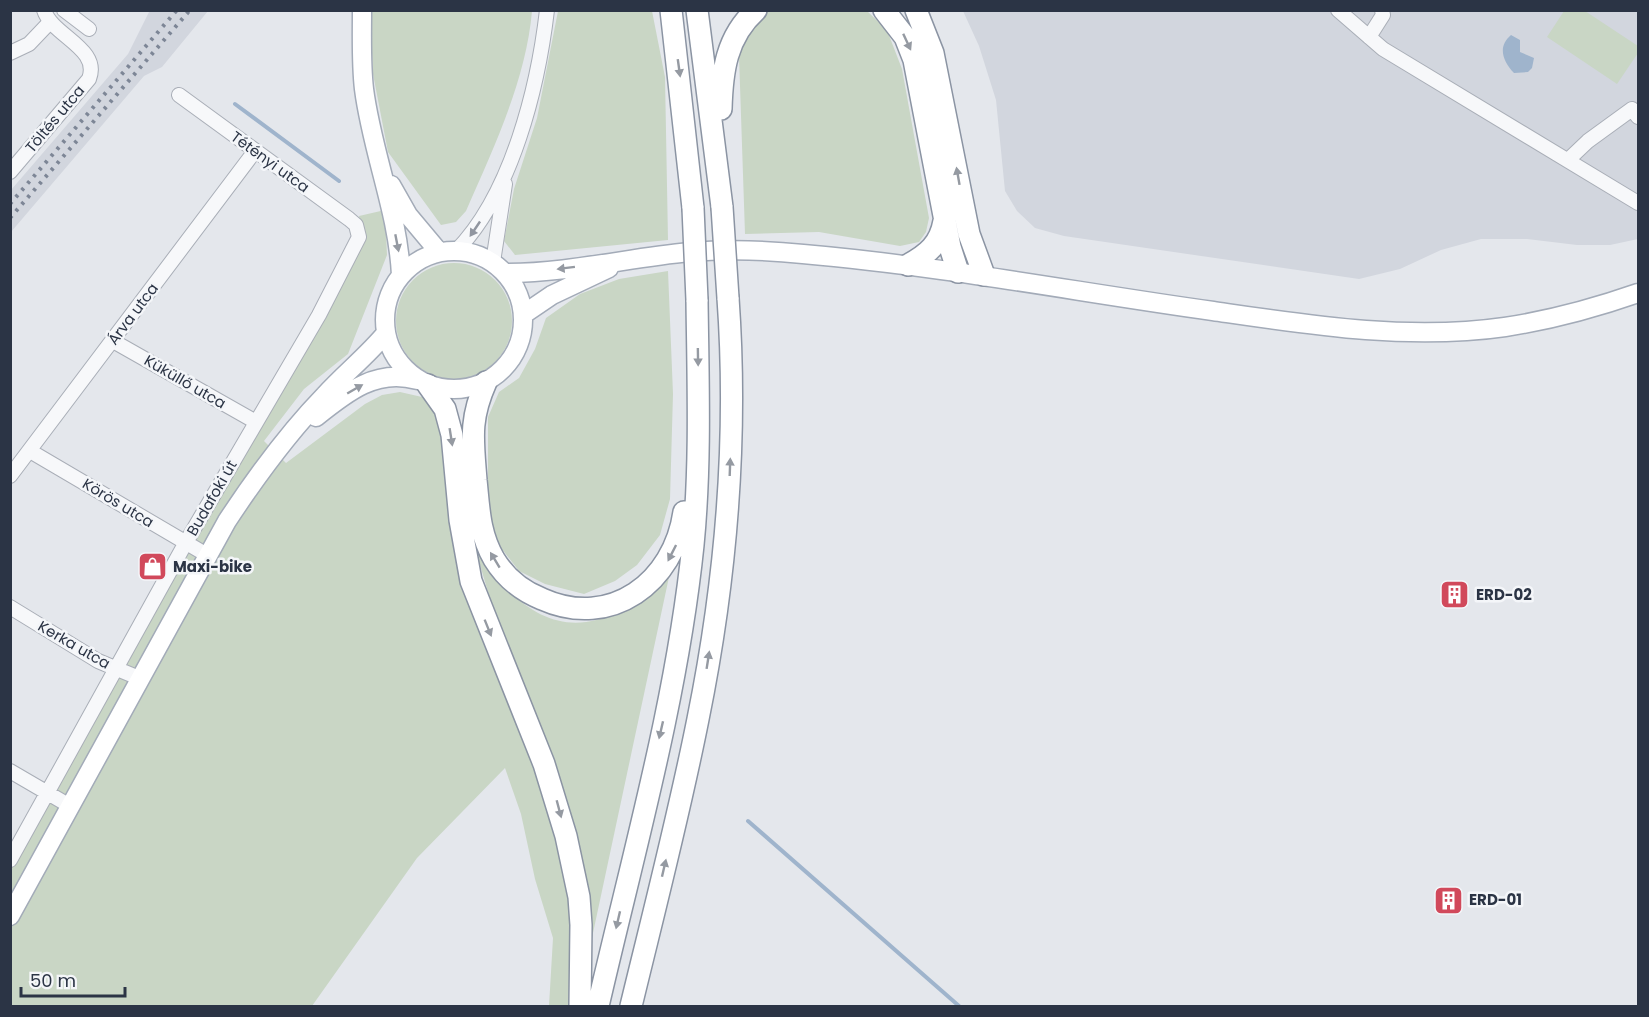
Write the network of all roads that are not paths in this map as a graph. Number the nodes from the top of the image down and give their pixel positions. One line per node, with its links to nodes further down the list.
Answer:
1 (64, 10): 12 (street)
2 (362, 10): 20 (main road)
3 (547, 10): 19 (street)
4 (671, 10): 40 (highway, one-way to 40, bridge)
5 (697, 10): 22 (highway)
6 (756, 10): 22 (highway)
7 (884, 10): 24 (highway, one-way to 24)
8 (916, 10): 26 (highway, one-way to 8)
9 (1338, 10): 13 (street)
10 (1382, 10): 13 (street)
11 (47, 17): 14 (street); 21 (street, Töltés utca)
12 (89, 29)
13 (1369, 37): 18 (street)
14 (10, 53)
15 (179, 96): 17 (street, Tétényi utca)
16 (1638, 117): 18 (street)
17 (255, 151): 25 (street, Tétényi utca); 37 (street, Árva utca)
18 (1568, 160): 23 (street)
19 (508, 166): 27 (street, one-way to 27); 30 (street)
20 (383, 170): 27 (main road); 32 (main road, one-way to 32)
21 (10, 172)
22 (719, 182): 59 (highway, one-way to 22, bridge)
23 (1638, 202)
24 (944, 218): 29 (highway); 31 (highway)
25 (359, 231): 41 (street, Budafoki út)
26 (969, 234): 31 (highway); 33 (highway)
27 (448, 252): 30 (main road); 32 (main road)
28 (624, 261): 29 (main road); 30 (main road, one-way to 30); 35 (main road)
29 (908, 265): 31 (main road)
30 (499, 268): 35 (main road)
31 (958, 272): 33 (main road)
32 (401, 275): 36 (main road)
33 (984, 275): 34 (main road)
34 (1638, 293)
35 (524, 314): 39 (main road)
36 (386, 333): 38 (main road); 42 (main road, Budafoki út)
37 (114, 341): 41 (street, Küküllő utca); 43 (street, Árva utca)
38 (424, 382): 39 (main road); 42 (main road, Budafoki út, one-way to 38); 57 (highway, one-way to 57)
39 (486, 382): 40 (highway, one-way to 39)
40 (698, 414): 58 (highway, one-way to 58)
41 (256, 422): 45 (street, Budafoki út)
42 (291, 436): 46 (main road, Budafoki út)
43 (30, 450): 44 (street, Árva utca); 45 (street, Körös utca)
44 (10, 477)
45 (185, 544): 46 (street, Körös utca); 47 (street, Budafoki út)
46 (207, 555): 48 (main road, Budafoki út)
47 (159, 594): 48 (street); 50 (street, Budafoki út)
48 (179, 606): 51 (main road, Budafoki út)
49 (10, 607): 50 (street, Kerka utca)
50 (117, 669): 51 (street, Kerka utca); 53 (street, Budafoki út)
51 (139, 678): 54 (main road, Budafoki út)
52 (10, 771): 53 (street)
53 (49, 792): 54 (street); 55 (street, Budafoki út)
54 (70, 806): 56 (main road, Budafoki út)
55 (10, 860)
56 (10, 916)
57 (580, 1006)
58 (598, 1006)
59 (631, 1006)

